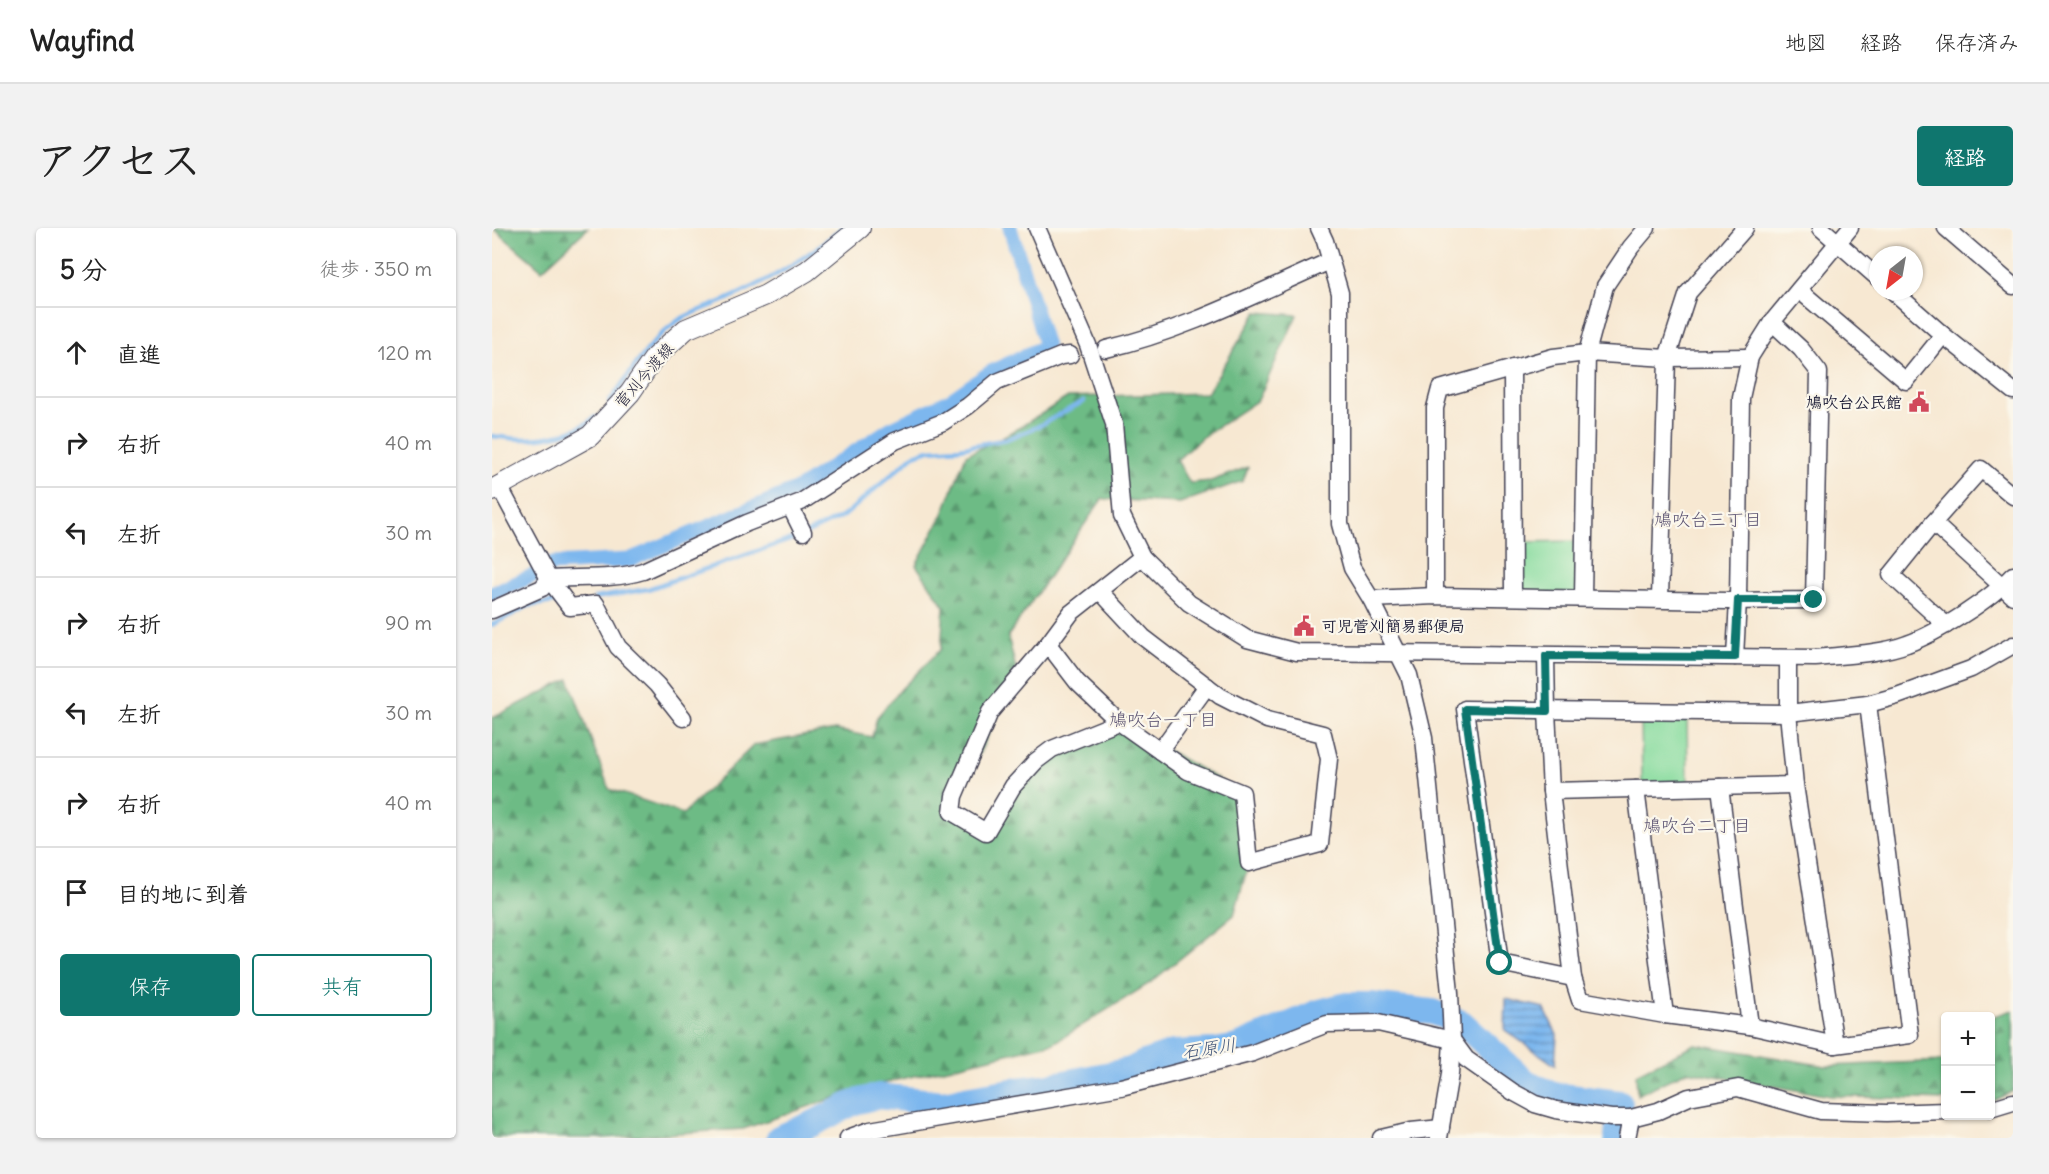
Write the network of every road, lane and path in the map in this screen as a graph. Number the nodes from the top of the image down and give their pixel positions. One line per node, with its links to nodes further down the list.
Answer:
1 (860, 228): 24 (main road, 菅刈今渡線)
2 (1038, 228): 29 (street)
3 (1319, 228): 10 (street)
4 (1647, 228): 18 (street)
5 (1745, 228): 21 (street)
6 (1821, 228): 9 (street)
7 (1850, 228): 9 (street)
8 (1946, 228): 12 (street)
9 (1838, 243): 11 (street); 13 (street)
10 (1330, 261): 17 (street); 37 (street)
11 (1869, 270)
12 (2013, 286)
13 (1799, 290): 15 (street); 16 (street)
14 (1903, 300): 16 (street)
15 (1772, 322): 20 (street); 38 (street)
16 (1943, 335): 23 (street)
17 (1107, 349)
18 (1587, 353): 21 (street); 22 (street); 35 (street)
19 (1070, 355): 26 (street)
20 (1750, 357): 21 (street); 38 (street)
21 (1667, 358): 36 (street)
22 (1512, 368): 33 (street); 34 (street)
23 (2012, 390)
24 (495, 488): 30 (street)
25 (2013, 496): 27 (street)
26 (790, 506): 28 (street); 30 (street)
27 (1933, 523): 31 (street); 40 (street)
28 (803, 532)
29 (1142, 556): 32 (street); 43 (street)
30 (549, 579): 39 (street); 51 (street)
31 (2010, 586): 40 (street)
32 (1100, 591): 41 (street); 47 (street)
33 (1435, 596): 34 (street); 37 (street)
34 (1513, 596): 35 (street)
35 (1583, 598): 36 (street)
36 (1660, 598): 38 (street)
37 (1371, 599): 43 (street)
38 (1738, 600): 45 (street)
39 (492, 610)
40 (1946, 625): 46 (street)
41 (1048, 644): 52 (street); 52 (street)
42 (2013, 645): 48 (street)
43 (1397, 653): 44 (street); 61 (street)
44 (1546, 656): 45 (street); 49 (street)
45 (1735, 657): 46 (street)
46 (1788, 658): 50 (street)
47 (1207, 686): 53 (street); 53 (street)
48 (1868, 704): 50 (street); 62 (street)
49 (1547, 711): 50 (street); 57 (street); 58 (street)
50 (1788, 713): 54 (street)
51 (683, 718)
52 (1119, 722): 53 (street)
53 (1160, 751)
54 (1795, 785): 55 (street); 62 (street)
55 (1720, 787): 56 (street); 60 (street)
56 (1636, 789): 57 (street); 59 (street)
57 (1551, 790): 58 (street)
58 (1573, 978): 59 (street)
59 (1665, 1015): 60 (street)
60 (1750, 1026): 62 (street)
61 (1452, 1040): 66 (street); 67 (street); 68 (street)
62 (1835, 1045)
63 (2013, 1102): 64 (street)
64 (1995, 1107)
65 (1941, 1111): 66 (street)
66 (1631, 1118): 70 (street)
67 (1440, 1133): 69 (street)
68 (848, 1138)
69 (1381, 1138)
70 (1627, 1138)

